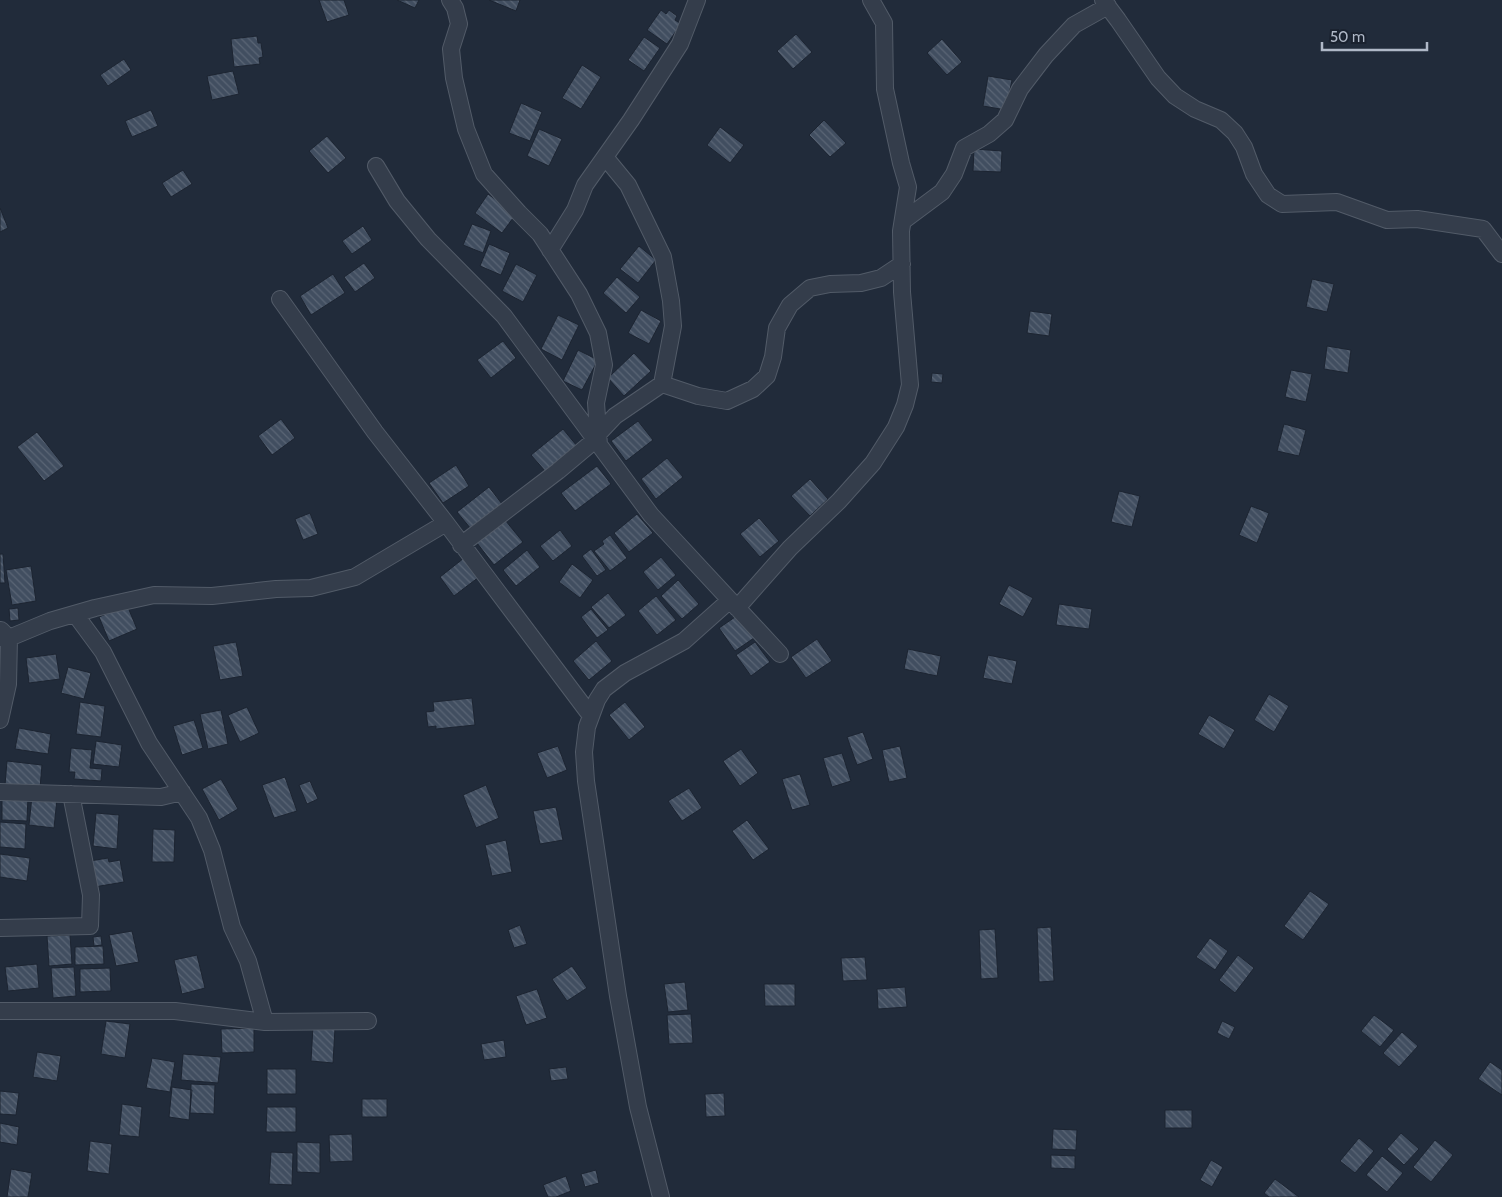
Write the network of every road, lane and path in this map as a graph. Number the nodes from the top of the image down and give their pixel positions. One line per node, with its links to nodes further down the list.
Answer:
1 (450, 0): 8 (street)
2 (697, 0): 5 (street)
3 (872, 0): 7 (street)
4 (1105, 3): 7 (street); 9 (street)
5 (605, 157): 8 (street); 12 (street)
6 (376, 166): 13 (street)
7 (903, 221): 10 (street)
8 (550, 250): 13 (street)
9 (1502, 254)
10 (902, 264): 12 (street); 16 (street)
11 (280, 299): 14 (street)
12 (662, 384): 13 (street)
13 (597, 440): 15 (street); 16 (street)
14 (446, 524): 15 (street); 17 (street)
15 (461, 545): 20 (street)
16 (734, 604): 19 (street); 20 (street)
17 (75, 614): 18 (street); 23 (street)
18 (3, 635): 21 (street)
19 (780, 654)
20 (591, 716): 29 (street)
21 (0, 720)
22 (0, 792): 24 (street)
23 (182, 792): 24 (street); 28 (street)
24 (71, 794): 25 (street)
25 (0, 928)
26 (0, 1011): 28 (street)
27 (368, 1021): 28 (street)
28 (264, 1022)
29 (661, 1197)

